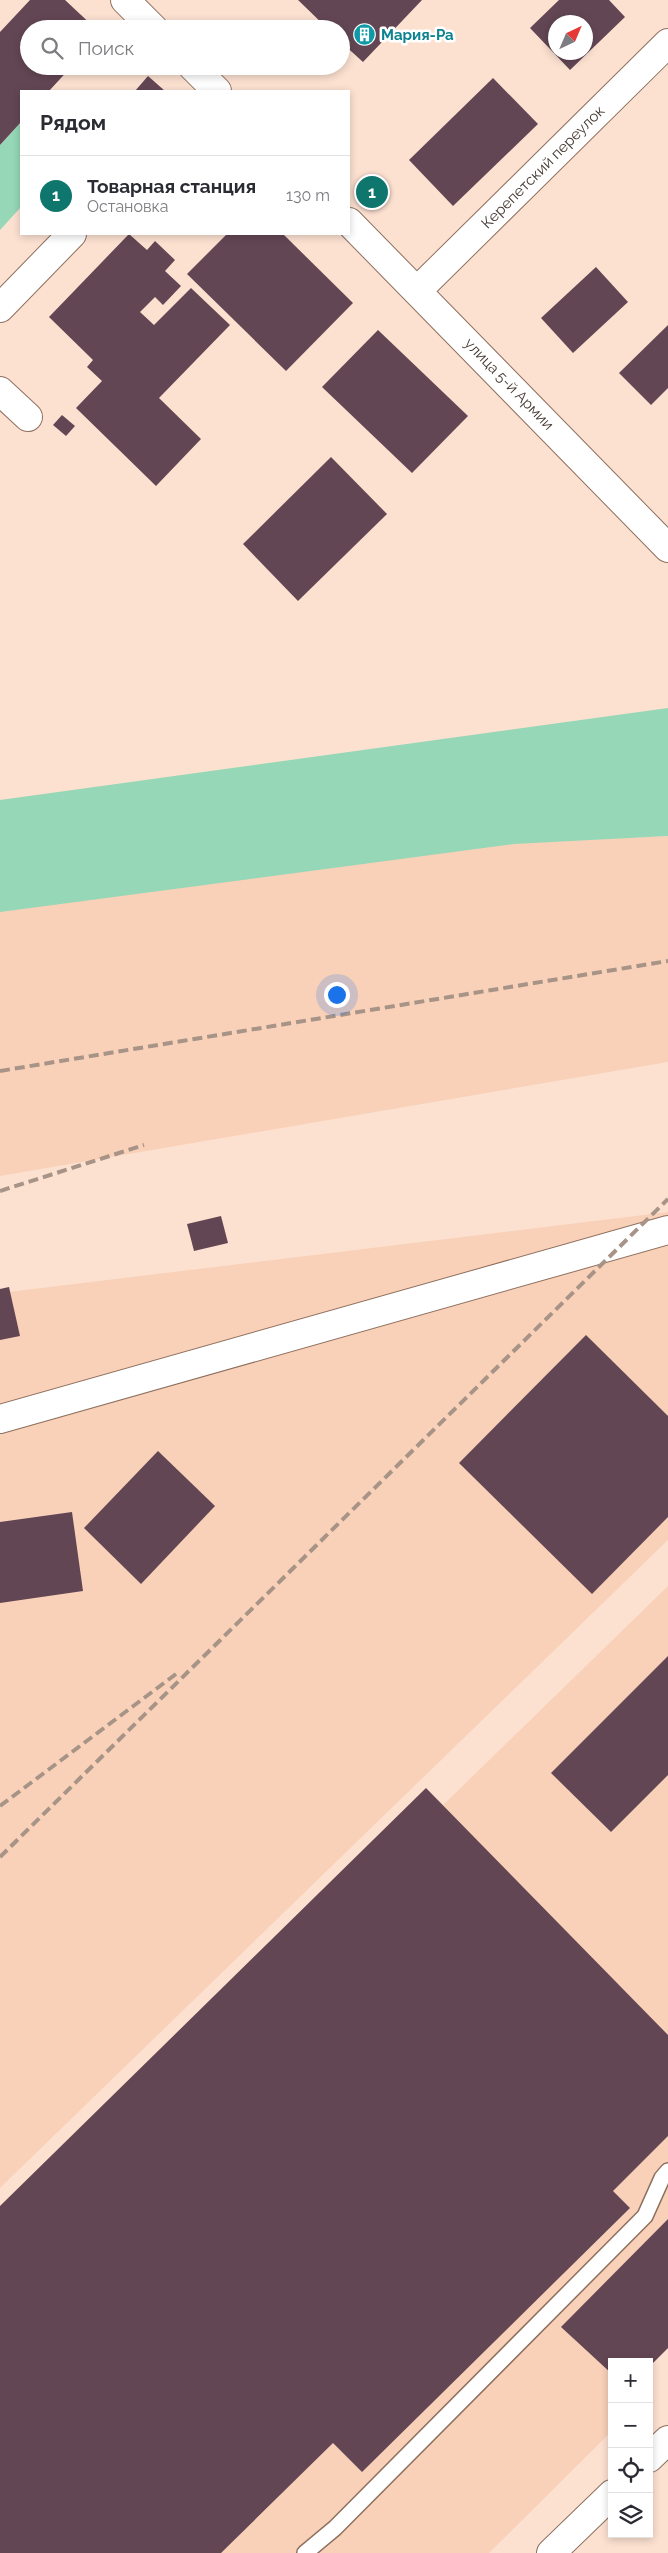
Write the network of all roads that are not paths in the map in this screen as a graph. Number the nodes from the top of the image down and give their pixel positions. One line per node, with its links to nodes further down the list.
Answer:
1 (125, 0): 2 (street)
2 (145, 20)
3 (668, 43): 8 (street, Керепетский переулок)
4 (200, 75): 5 (street)
5 (214, 90)
6 (350, 223): 8 (street, улица 5-й Армии)
7 (71, 235): 9 (street)
8 (418, 290): 12 (street, улица 5-й Армии)
9 (0, 308)
10 (0, 391): 11 (street)
11 (28, 417)
12 (668, 548)
13 (668, 1230): 14 (street)
14 (0, 1419)
15 (668, 2170): 19 (lane)
16 (668, 2440): 17 (street)
17 (653, 2454)
18 (608, 2498): 20 (street)
19 (305, 2553)
20 (551, 2553)

